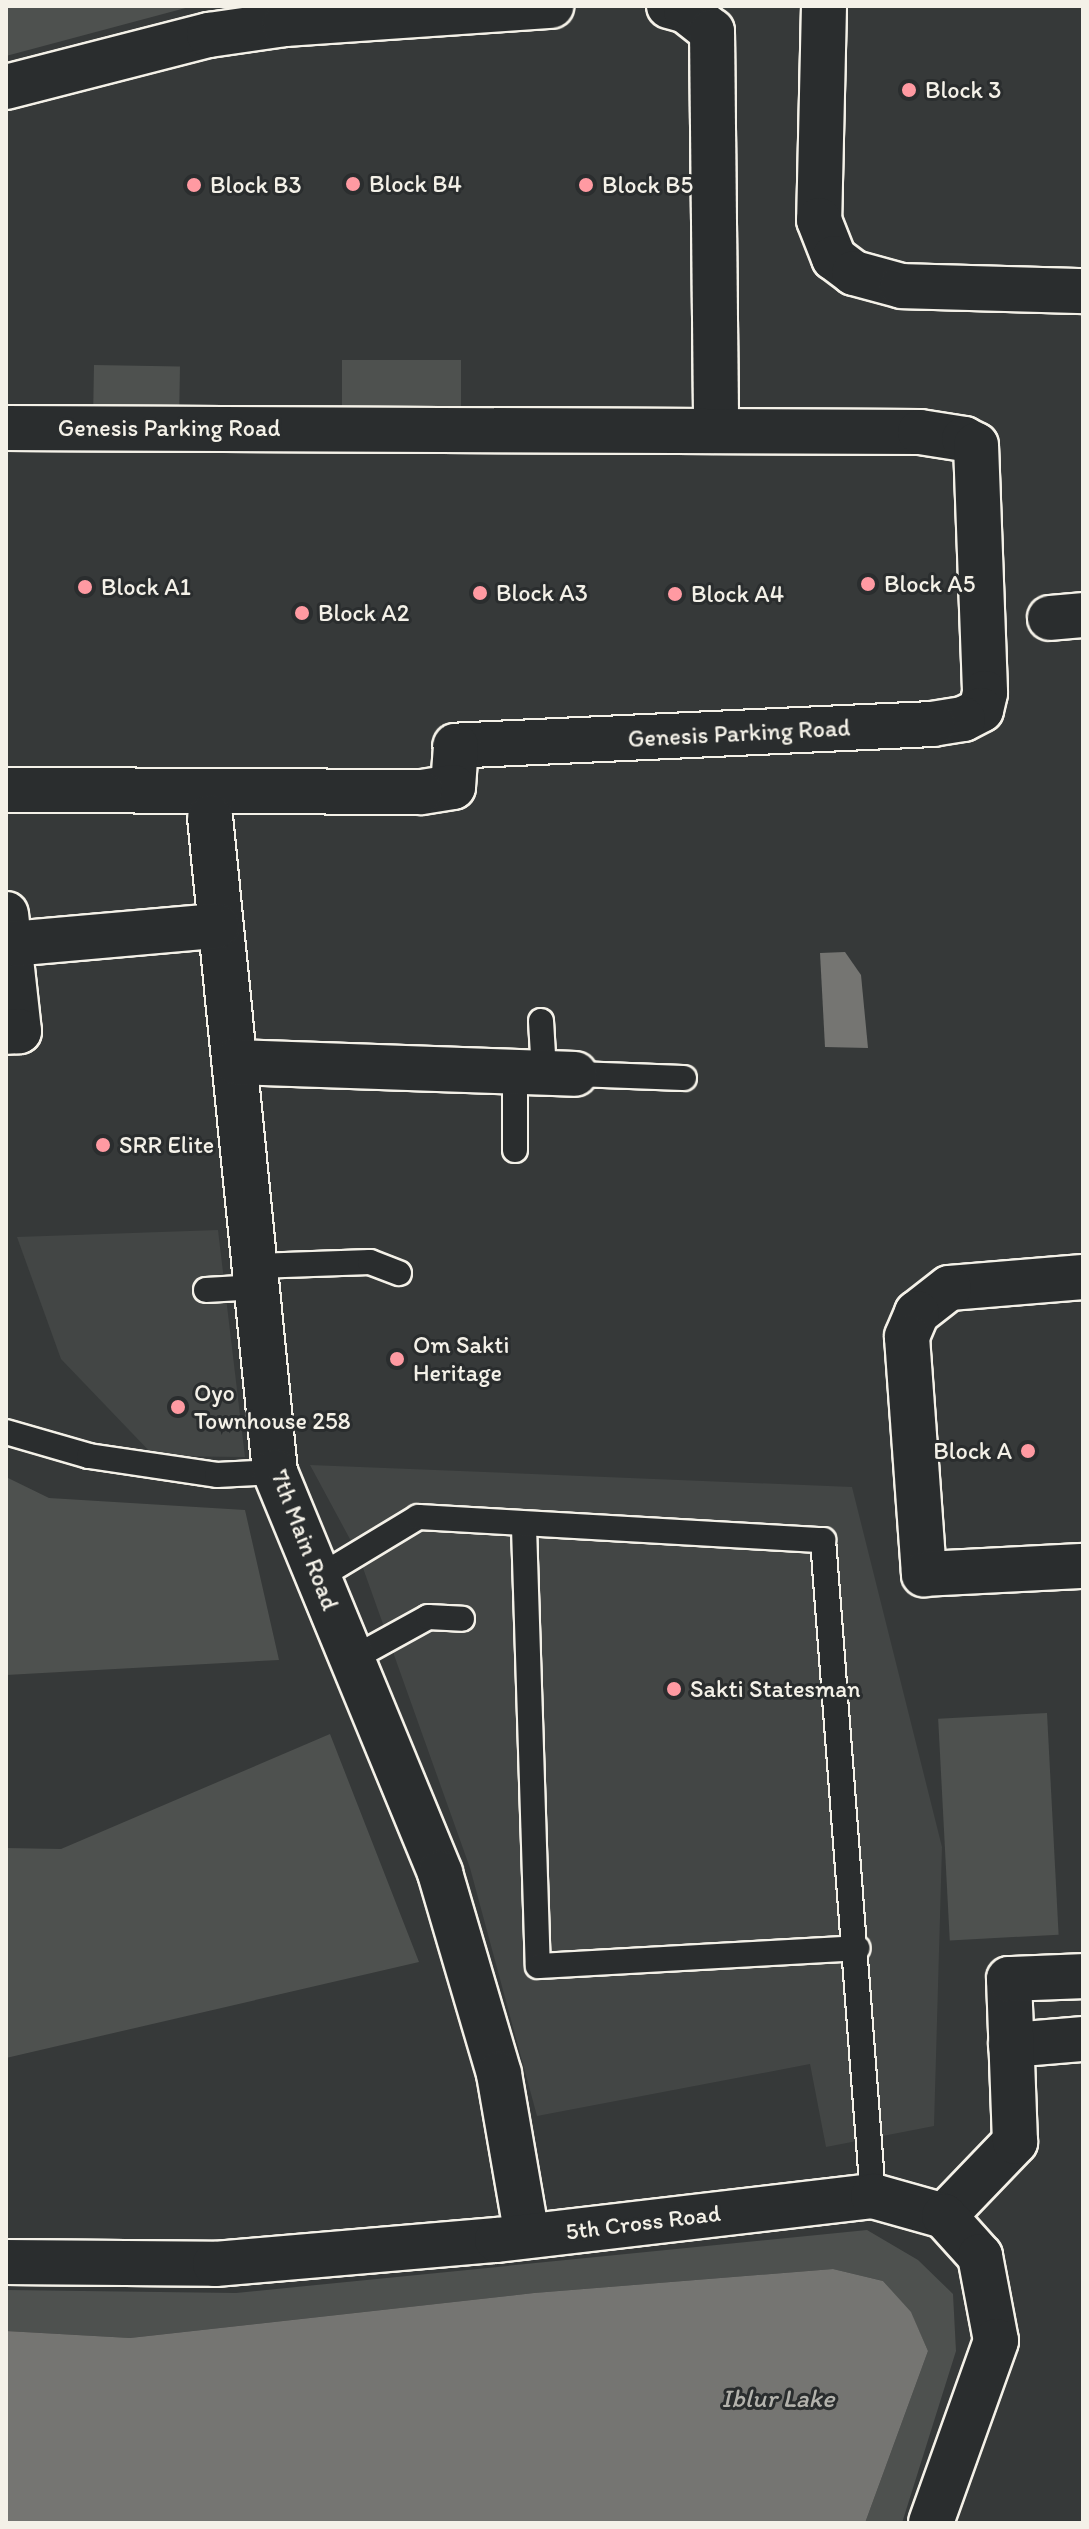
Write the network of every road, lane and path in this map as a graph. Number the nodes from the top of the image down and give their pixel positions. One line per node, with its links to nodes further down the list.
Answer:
1 (551, 6): 4 (street)
2 (669, 6): 7 (street)
3 (824, 6): 5 (street)
4 (6, 87)
5 (1083, 291)
6 (6, 428): 7 (street, Genesis Parking Road)
7 (716, 431): 8 (street, Genesis Parking Road)
8 (6, 790)
9 (210, 817): 10 (street, 7th Main Road)
10 (217, 926): 11 (street); 14 (street, 7th Main Road)
11 (8, 929): 13 (street)
12 (541, 1021): 15 (lane)
13 (6, 1032)
14 (235, 1062): 15 (street); 19 (street, 7th Main Road)
15 (545, 1072): 16 (lane); 17 (lane)
16 (684, 1078)
17 (515, 1150)
18 (399, 1273): 19 (lane)
19 (257, 1277): 21 (lane); 23 (street, 7th Main Road)
20 (1083, 1277): 25 (street)
21 (206, 1290)
22 (6, 1432): 23 (lane)
23 (275, 1472): 26 (street, 7th Main Road)
24 (524, 1527): 26 (lane); 29 (lane); 29 (lane)
25 (1083, 1566)
26 (319, 1577): 28 (street, 7th Main Road)
27 (462, 1619): 28 (lane)
28 (352, 1659): 35 (street, 7th Main Road)
29 (857, 1948): 33 (lane)
30 (1083, 1976): 32 (street)
31 (1083, 2039): 32 (street)
32 (1011, 2045): 34 (street)
33 (873, 2196): 34 (street, 5th Cross Road); 35 (street, 5th Cross Road)
34 (944, 2216): 37 (street)
35 (527, 2236): 36 (street, 5th Cross Road)
36 (6, 2262)
37 (931, 2523)

